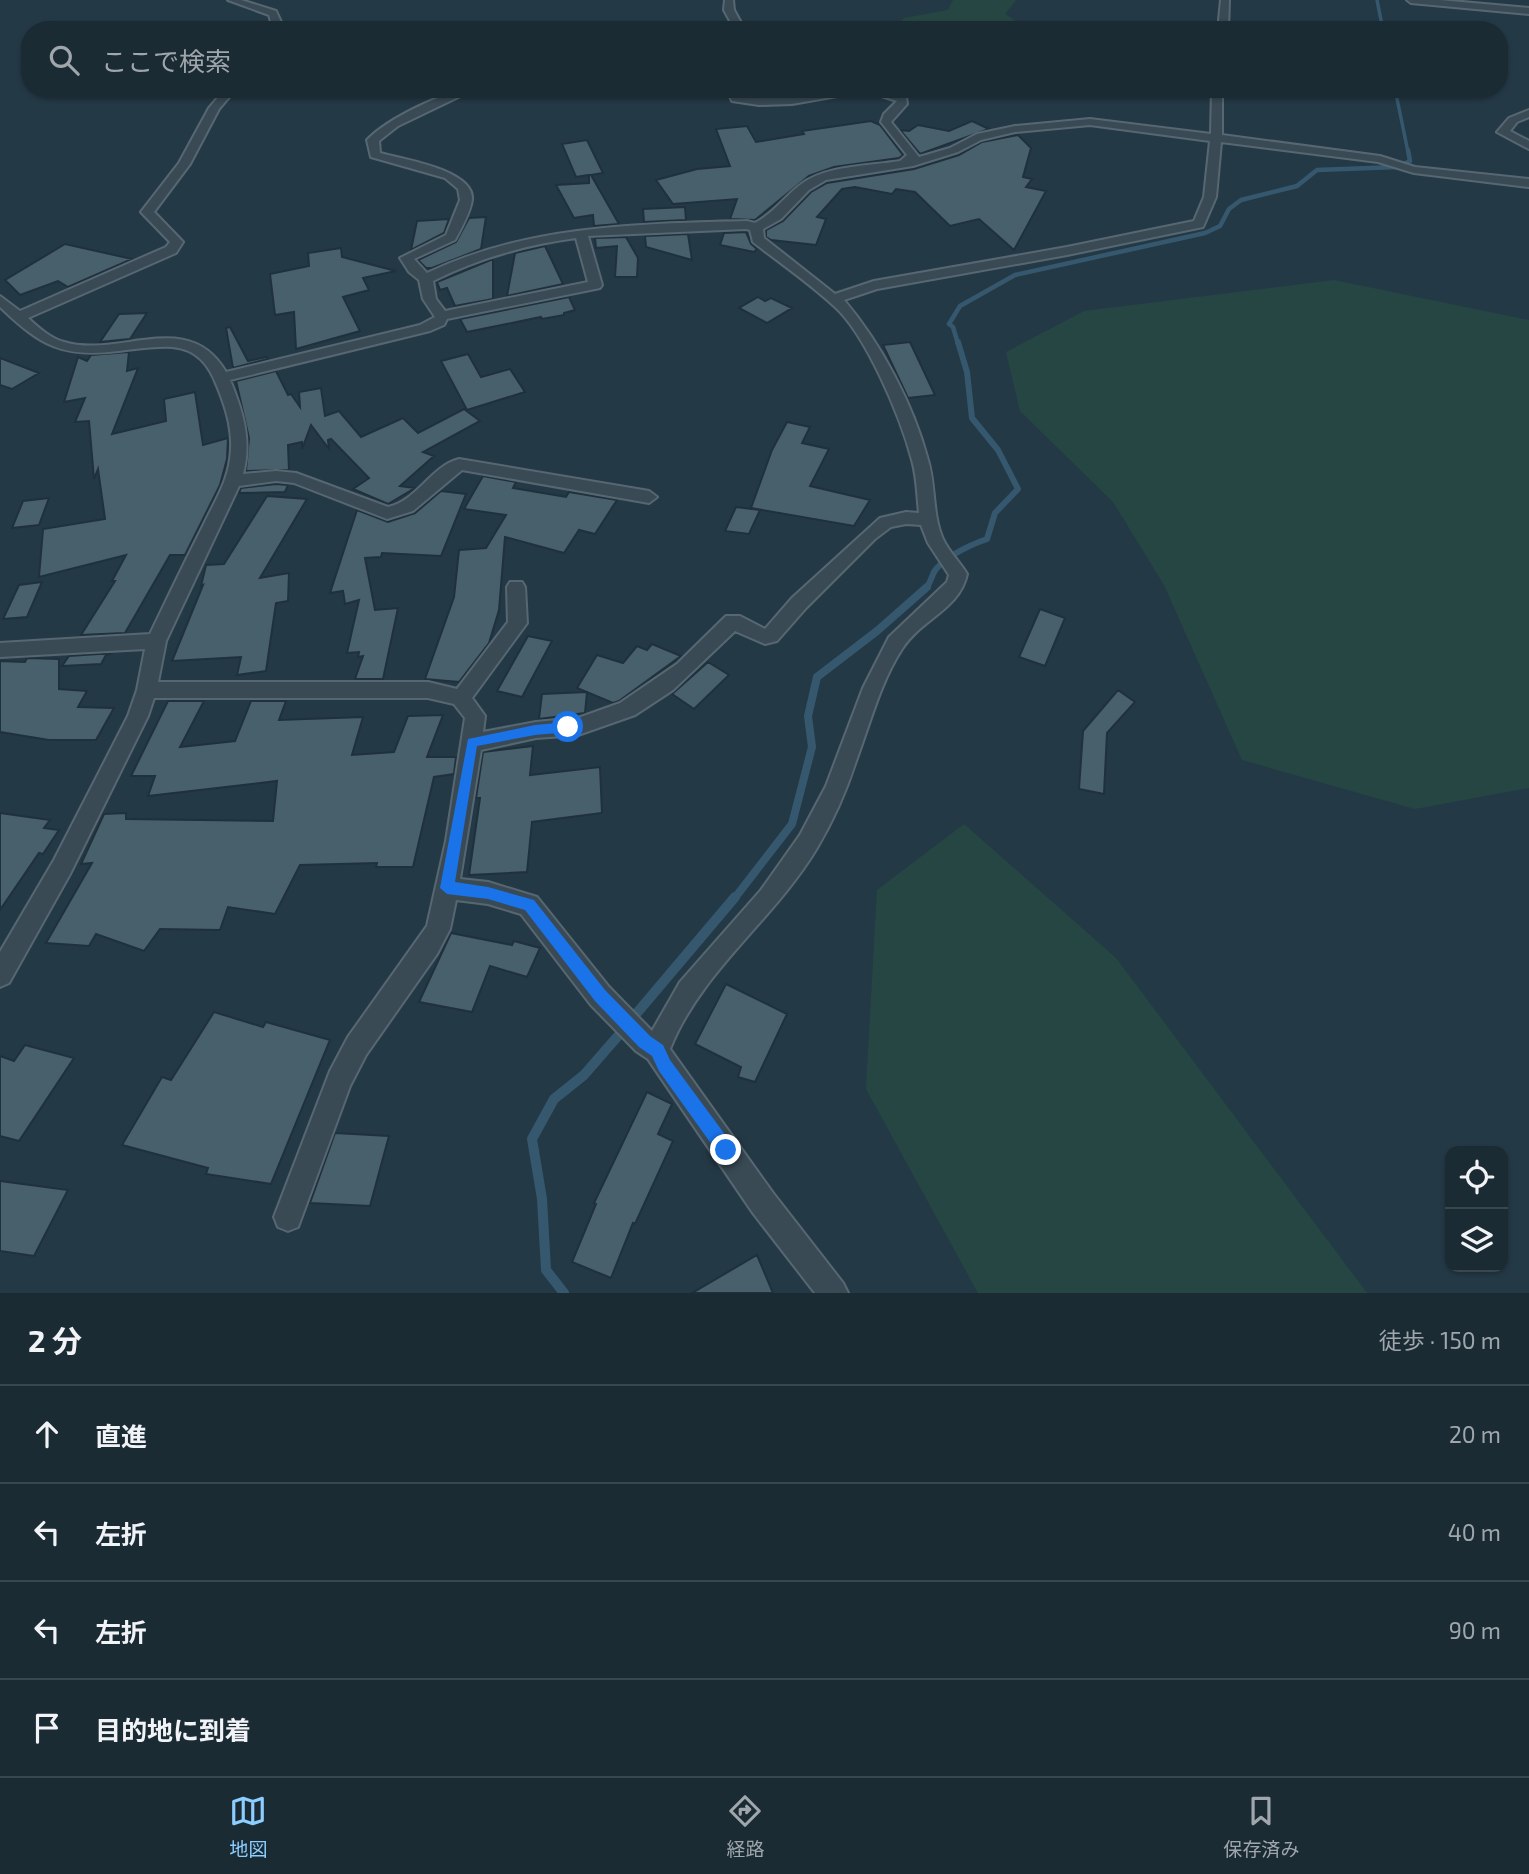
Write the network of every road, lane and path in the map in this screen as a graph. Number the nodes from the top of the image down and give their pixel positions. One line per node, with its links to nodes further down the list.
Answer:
1 (232, 0): 6 (street)
2 (729, 0): 7 (street)
3 (1225, 0): 8 (street)
4 (1411, 0): 5 (street)
5 (1529, 11)
6 (276, 21)
7 (735, 21)
8 (1224, 21)
9 (223, 98): 26 (street)
10 (450, 98): 22 (street)
11 (736, 98): 12 (street)
12 (798, 98)
13 (899, 98): 18 (street)
14 (1217, 98): 16 (street)
15 (1529, 113): 17 (street)
16 (1216, 139): 18 (street); 19 (street); 23 (street)
17 (1529, 146)
18 (909, 164): 20 (street)
19 (1529, 183)
20 (756, 228): 21 (street); 23 (street)
21 (581, 234): 22 (street); 25 (street)
22 (426, 279): 25 (street)
23 (838, 298): 30 (street)
24 (1, 302): 26 (street)
25 (442, 316): 27 (street)
26 (19, 317): 27 (street)
27 (221, 378): 28 (street)
28 (233, 481): 29 (street); 32 (street)
29 (649, 497)
30 (930, 520): 36 (street); 39 (street)
31 (516, 587): 35 (street)
32 (156, 641): 33 (street); 34 (street)
33 (0, 650)
34 (147, 690): 35 (street); 38 (street)
35 (461, 698): 36 (street)
36 (472, 742): 37 (street)
37 (447, 888): 39 (street); 40 (street)
38 (0, 975)
39 (651, 1046): 41 (street)
40 (288, 1217)
41 (833, 1293)

